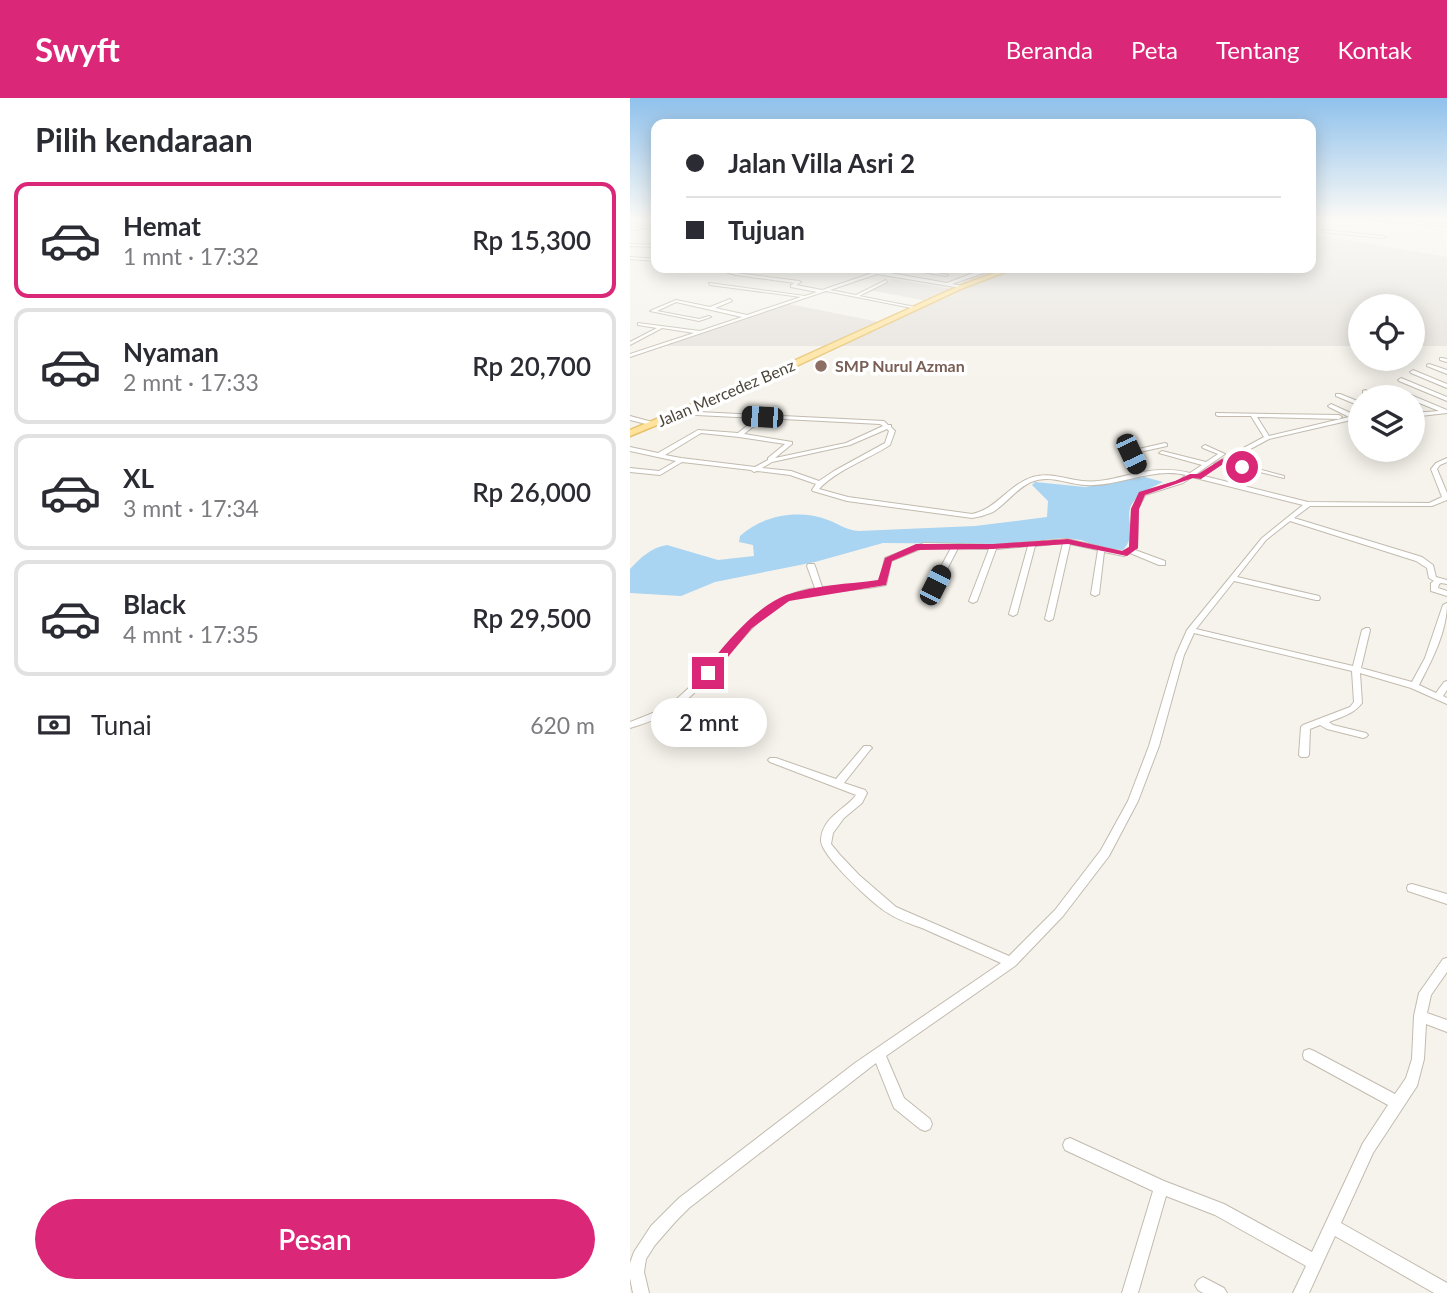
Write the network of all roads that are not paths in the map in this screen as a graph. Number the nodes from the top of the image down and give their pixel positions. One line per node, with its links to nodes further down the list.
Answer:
1 (748, 275): 7 (street); 13 (street)
2 (876, 275): 13 (street)
3 (891, 275): 9 (street)
4 (946, 275): 9 (street)
5 (973, 275): 11 (street)
6 (993, 275): 12 (main road, Jalan Mercedez Benz)
7 (740, 278)
8 (886, 281): 14 (street)
9 (928, 281): 11 (street)
10 (710, 284): 15 (street)
11 (947, 284): 12 (street)
12 (961, 286): 17 (main road, Jalan Mercedez Benz)
13 (825, 291): 14 (street); 15 (street)
14 (858, 295): 17 (street)
15 (805, 297): 20 (street)
16 (730, 300): 18 (street)
17 (915, 308): 42 (main road, Jalan Mercedez Benz)
18 (712, 309): 19 (street); 20 (street)
19 (709, 317)
20 (747, 317): 23 (street)
21 (640, 324): 22 (street)
22 (661, 327): 23 (street); 24 (street)
23 (701, 332): 25 (street)
24 (630, 346): 25 (street)
25 (648, 350): 26 (street)
26 (630, 356)
27 (1429, 365): 29 (street)
28 (1413, 372): 31 (street)
29 (1447, 372)
30 (1401, 380): 32 (street)
31 (1440, 383): 33 (street); 34 (street)
32 (1414, 385)
33 (1447, 386)
34 (1425, 387)
35 (1425, 390): 38 (street)
36 (1338, 395): 37 (street)
37 (1348, 399)
38 (1447, 399)
39 (1425, 403): 41 (street)
40 (1331, 406): 45 (street)
41 (1447, 412): 43 (street)
42 (678, 413): 47 (street); 51 (main road, Jalan Mercedez Benz)
43 (1425, 413)
44 (1218, 414): 46 (street)
45 (1348, 414)
46 (1253, 415): 48 (street); 55 (street)
47 (762, 417): 52 (street); 54 (street)
48 (1348, 417)
49 (630, 418): 51 (street)
50 (1348, 418): 55 (street)
51 (654, 424): 53 (main road, Jalan Mercedez Benz)
52 (889, 426): 64 (street); 71 (street)
53 (630, 433)
54 (739, 435): 60 (street); 64 (street)
55 (1267, 438): 63 (street)
56 (1165, 445): 68 (street)
57 (1205, 447): 65 (street)
58 (630, 449): 60 (street)
59 (1162, 453): 65 (street)
60 (658, 456): 61 (street)
61 (681, 460): 66 (street); 67 (street)
62 (1447, 460): 72 (street)
63 (1222, 461): 69 (street); 70 (street)
64 (766, 462): 67 (street)
65 (1206, 464): 69 (street)
66 (630, 470)
67 (754, 471): 71 (street)
68 (1140, 473): 69 (street); 71 (street)
69 (1196, 476): 72 (street); 79 (street)
70 (1282, 477)
71 (818, 483)
72 (1308, 504): 73 (street)
73 (1290, 519): 82 (street); 83 (street)
74 (1068, 541): 75 (street); 78 (street); 92 (street)
75 (1032, 544): 77 (street); 91 (street)
76 (955, 547): 77 (street); 84 (street); 85 (street)
77 (993, 547): 89 (street)
78 (1101, 551): 79 (street); 86 (street)
79 (1130, 551): 80 (street)
80 (1162, 563)
81 (811, 566): 85 (street)
82 (1232, 578): 88 (street); 93 (street)
83 (1443, 582): 87 (street)
84 (935, 585)
85 (820, 591): 100 (street)
86 (1095, 594)
87 (1447, 594)
88 (1316, 598)
89 (973, 601)
90 (1447, 605): 97 (street)
91 (1013, 614)
92 (1048, 619)
93 (1191, 630): 95 (street); 108 (street)
94 (1366, 631): 95 (street)
95 (1356, 669): 97 (street); 99 (street)
96 (1447, 684): 98 (street)
97 (1414, 686): 98 (street)
98 (1443, 699)
99 (1321, 721): 101 (street); 103 (street)
100 (630, 725)
101 (1363, 735)
102 (867, 748): 105 (street)
103 (1304, 755)
104 (773, 760): 105 (street)
105 (839, 782): 108 (street)
106 (1412, 888): 107 (street)
107 (1447, 900)
108 (1011, 962): 112 (street)
109 (1447, 963): 110 (street)
110 (1420, 1016): 111 (street); 114 (street)
111 (1447, 1026)
112 (879, 1054): 115 (street); 122 (street)
113 (1309, 1055): 114 (street)
114 (1396, 1102): 118 (street)
115 (925, 1124)
116 (1070, 1145): 117 (street)
117 (1161, 1187): 119 (street); 123 (street)
118 (1333, 1227): 119 (street); 121 (street)
119 (1314, 1262): 125 (street)
120 (1203, 1284): 124 (street)
121 (1447, 1292)
122 (641, 1293)
123 (1130, 1293)
124 (1219, 1293)
125 (1301, 1293)

